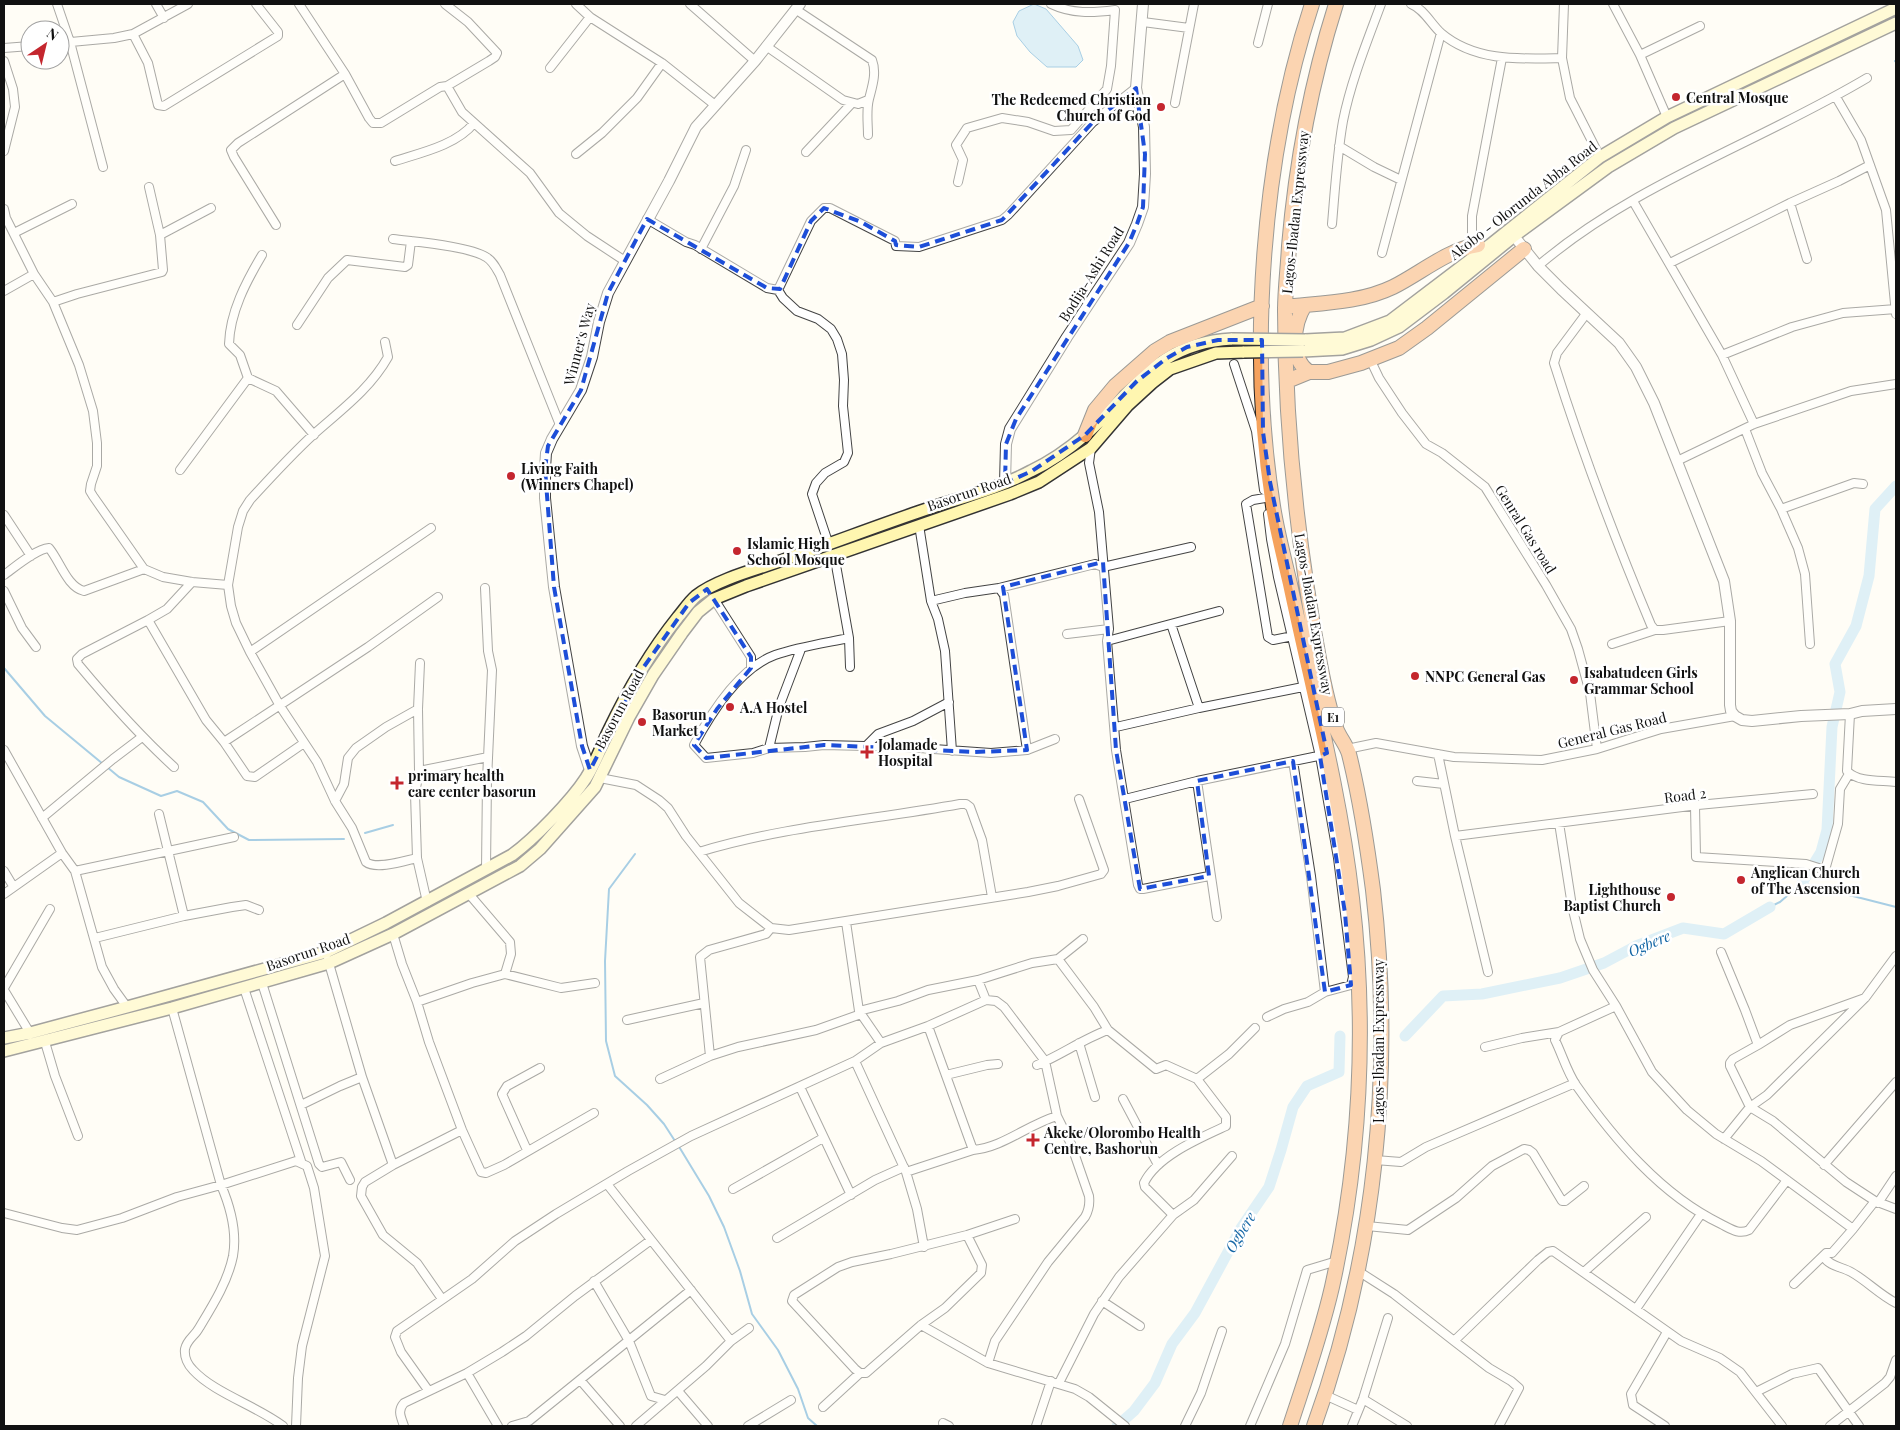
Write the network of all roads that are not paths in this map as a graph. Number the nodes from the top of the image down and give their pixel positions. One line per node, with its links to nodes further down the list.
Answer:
1 (57, 4): 23 (street)
2 (156, 4): 22 (street)
3 (188, 4): 22 (street)
4 (256, 4): 29 (street)
5 (299, 4): 42 (street)
6 (445, 4): 44 (street)
7 (576, 4): 21 (street)
8 (690, 4): 39 (street)
9 (1051, 4): 66 (street)
10 (1143, 4): 24 (street, Bodija-Ashi Road)
11 (1194, 4): 27 (street)
12 (1268, 4): 31 (street)
13 (1312, 4): 98 (highway, Lagos-Ibadan Expressway / E1)
14 (1336, 4): 99 (highway, Lagos-Ibadan Expressway / E1)
15 (1381, 4): 56 (street)
16 (1416, 4): 28 (street)
17 (1564, 4): 37 (street)
18 (1613, 4): 35 (street)
19 (798, 7): 32 (street, Winner's Way); 47 (street)
20 (1895, 7): 51 (main road, Akobo - Olorunda Abba Road)
21 (590, 17): 40 (street); 41 (street)
22 (164, 18): 29 (street)
23 (62, 20)
24 (1143, 22): 27 (street); 45 (street, Bodija-Ashi Road)
25 (1896, 22): 55 (main road, Akobo - Olorunda Abba Road)
26 (1700, 26): 35 (street)
27 (1189, 28): 49 (street)
28 (1441, 33): 36 (street); 65 (street)
29 (133, 34): 30 (street)
30 (70, 42): 64 (street)
31 (1258, 43)
32 (766, 46): 39 (street, Winner's Way); 48 (street)
33 (20, 47): 34 (street)
34 (4, 48)
35 (1640, 55): 51 (street)
36 (1502, 58): 37 (street); 84 (street)
37 (1562, 58): 61 (street)
38 (4, 61): 58 (street)
39 (755, 61): 50 (street, Winner's Way)
40 (662, 63): 50 (street); 60 (street)
41 (550, 68)
42 (345, 74): 44 (street); 78 (street)
43 (1867, 78): 46 (street)
44 (447, 86): 52 (street)
45 (1136, 88): 94 (street); 121 (street, Bodija-Ashi Road)
46 (1836, 97): 63 (street); 68 (street)
47 (868, 100): 48 (street); 54 (street)
48 (852, 103): 59 (street)
49 (1174, 103)
50 (715, 105): 76 (street, Winner's Way)
51 (1667, 117): 53 (main road, Akobo - Olorunda Abba Road)
52 (474, 123): 62 (street); 90 (street)
53 (1653, 125): 55 (main road); 61 (main road, Akobo - Olorunda Abba Road)
54 (868, 136)
55 (1660, 136): 81 (main road, Akobo - Olorunda Abba Road)
56 (1339, 146): 65 (street); 77 (street)
57 (746, 150): 85 (street)
58 (4, 151)
59 (806, 152)
60 (576, 154)
61 (1600, 157): 84 (main road, Akobo - Olorunda Abba Road)
62 (395, 161)
63 (1870, 165): 69 (street); 73 (street)
64 (103, 167)
65 (1401, 180): 87 (street)
66 (958, 182)
67 (149, 187): 80 (street)
68 (1633, 200): 91 (street); 92 (street)
69 (1790, 203): 89 (street); 91 (street)
70 (72, 204): 79 (street)
71 (212, 208): 80 (street)
72 (4, 210): 75 (street)
73 (1886, 210): 74 (street); 100 (street)
74 (1896, 210)
75 (5, 219): 79 (street)
76 (647, 219): 85 (street); 90 (street, Winner's Way)
77 (1332, 224)
78 (276, 225)
79 (14, 233): 93 (street)
80 (160, 235): 96 (street)
81 (1514, 236): 86 (street); 105 (main road, Akobo - Olorunda Abba Road)
82 (393, 239): 83 (street)
83 (411, 241): 103 (street); 114 (street)
84 (1484, 245): 97 (highway); 105 (main road, Akobo - Olorunda Abba Road)
85 (701, 249): 94 (street)
86 (1524, 249): 92 (street); 107 (highway)
87 (1382, 253)
88 (262, 255): 110 (street)
89 (1807, 259)
90 (625, 261): 114 (street, Winner's Way)
91 (1670, 263): 106 (street)
92 (1538, 266): 101 (street)
93 (34, 274): 95 (street); 96 (street)
94 (778, 290): 129 (street)
95 (4, 292)
96 (53, 302): 132 (street)
97 (1305, 305): 99 (highway); 109 (highway)
98 (1262, 306): 117 (highway); 183 (highway, Lagos-Ibadan Expressway / E1)
99 (1285, 307): 111 (highway, Lagos-Ibadan Expressway / E1)
100 (1896, 309): 102 (street); 106 (street)
101 (1586, 314): 119 (street); 149 (street)
102 (1896, 314)
103 (297, 325)
104 (385, 342): 116 (street)
105 (1304, 345): 117 (main road, Basorun Road, bridge); 118 (main road, Basorun Road, bridge)
106 (1722, 355): 113 (street)
107 (1370, 359): 109 (highway); 178 (street, Genral Gas road)
108 (1234, 364): 123 (street)
109 (1309, 372): 111 (highway)
110 (248, 378): 116 (street); 120 (street)
111 (1287, 381): 177 (highway, Lagos-Ibadan Expressway / E1)
112 (1896, 384): 113 (street)
113 (1754, 424): 115 (street)
114 (560, 425): 187 (street, Winner's Way)
115 (1745, 429): 119 (street); 124 (street)
116 (314, 435): 136 (street)
117 (1085, 435): 121 (main road, Basorun Road)
118 (1091, 448): 126 (main road, Basorun Road); 131 (street)
119 (1677, 461): 146 (street)
120 (180, 470)
121 (1005, 483): 129 (main road, Basorun Road)
122 (1863, 484): 124 (street)
123 (1265, 498): 151 (street); 151 (street)
124 (1781, 509): 155 (street)
125 (4, 515): 130 (street)
126 (919, 525): 129 (main road, Basorun Road); 143 (street)
127 (431, 528): 158 (street)
128 (1192, 547): 131 (street)
129 (831, 550): 134 (main road, Basorun Road); 137 (main road, Basorun Road); 152 (street)
130 (31, 556): 132 (street); 133 (street)
131 (1104, 567): 139 (street); 148 (street)
132 (144, 569): 135 (street)
133 (4, 575)
134 (741, 575): 137 (main road); 187 (main road, Basorun Road)
135 (192, 582): 136 (street); 145 (street)
136 (228, 585): 158 (street)
137 (746, 586): 142 (main road, Basorun Road)
138 (485, 588): 184 (street)
139 (999, 588): 143 (street); 180 (street)
140 (4, 591): 156 (street)
141 (438, 597): 164 (street)
142 (714, 599): 161 (street); 190 (main road, Basorun Road)
143 (931, 601): 163 (street)
144 (1220, 611): 147 (street)
145 (148, 620): 171 (street); 173 (street)
146 (1730, 621): 149 (street); 169 (street)
147 (1171, 624): 153 (street); 165 (street)
148 (1109, 629): 150 (street); 153 (street)
149 (1655, 630): 154 (street)
150 (1067, 634)
151 (1293, 636): 162 (street)
152 (849, 638): 157 (street); 160 (street)
153 (1107, 641): 170 (street)
154 (1612, 644)
155 (1810, 644)
156 (36, 647)
157 (801, 649): 161 (street); 176 (street)
158 (250, 652): 164 (street)
159 (420, 664): 166 (street)
160 (850, 667)
161 (752, 668): 176 (street)
162 (1303, 687): 165 (street); 183 (street)
163 (949, 702): 175 (street); 181 (street)
164 (280, 706): 173 (street); 174 (street)
165 (1199, 708): 170 (street)
166 (418, 709): 188 (street); 198 (street)
167 (1896, 709): 168 (street)
168 (1847, 714): 169 (street); 189 (street)
169 (1735, 716): 178 (street, General Gas Road)
170 (1116, 727): 197 (street)
171 (142, 737): 186 (street); 201 (street)
172 (1055, 740): 180 (street)
173 (224, 742): 174 (street)
174 (304, 743): 198 (street)
175 (866, 746): 176 (street); 181 (street)
176 (769, 748)
177 (1347, 749): 182 (street, General Gas Road); 287 (highway, Lagos-Ibadan Expressway / E1)
178 (1597, 749): 182 (street, General Gas Road)
179 (4, 750): 201 (street)
180 (1027, 750): 181 (street)
181 (952, 751)
182 (1438, 754): 194 (street)
183 (1323, 755): 185 (street); 238 (street); 315 (highway, Lagos-Ibadan Expressway / E1)
184 (488, 757): 188 (street); 209 (street)
185 (1293, 761): 191 (street); 238 (street)
186 (174, 767)
187 (590, 770): 209 (main road, Basorun Road)
188 (419, 772): 208 (street)
189 (1849, 774): 193 (street); 199 (street)
190 (600, 778): 206 (street); 215 (main road, Basorun Road)
191 (1197, 780): 197 (street); 212 (street)
192 (1416, 781): 194 (street)
193 (1896, 782)
194 (1444, 784): 203 (street)
195 (1813, 794): 199 (street, Road 2)
196 (1079, 799): 216 (street)
197 (1125, 800): 212 (street)
198 (335, 801): 208 (street)
199 (1695, 806): 202 (street, Road 2)
200 (159, 814): 205 (street)
201 (42, 818): 207 (street)
202 (1559, 823): 203 (street, Road 2); 243 (street)
203 (1455, 836): 231 (street)
204 (234, 837): 205 (street)
205 (170, 852): 211 (street); 220 (street)
206 (699, 852): 216 (street); 223 (street)
207 (62, 853): 211 (street); 213 (street)
208 (417, 858): 217 (street)
209 (486, 869): 217 (main road, Basorun Road)
210 (4, 871): 213 (street)
211 (75, 871): 225 (street)
212 (1210, 876): 221 (street)
213 (13, 886): 214 (street)
214 (4, 894)
215 (469, 894): 224 (main road, Basorun Road); 232 (street)
216 (992, 897): 222 (street)
217 (427, 902): 229 (main road, Basorun Road)
218 (50, 909): 237 (street)
219 (259, 910): 220 (street)
220 (184, 916): 225 (street)
221 (1217, 917)
222 (846, 922): 223 (street); 246 (street)
223 (771, 928): 242 (street)
224 (393, 934): 229 (main road, Basorun Road); 241 (street)
225 (95, 938): 244 (street)
226 (1083, 939): 230 (street)
227 (1721, 952): 258 (street)
228 (1896, 956): 239 (street)
229 (328, 957): 235 (main road, Basorun Road); 244 (main road, Basorun Road); 268 (street)
230 (1058, 959): 233 (street); 251 (street)
231 (1488, 972)
232 (505, 974): 234 (street); 241 (street)
233 (978, 980): 240 (street); 246 (street)
234 (595, 983)
235 (262, 984): 236 (main road, Basorun Road); 276 (street)
236 (244, 988): 245 (main road, Basorun Road); 288 (street)
237 (4, 989): 253 (street)
238 (1325, 992): 247 (street)
239 (1865, 998): 258 (street); 277 (street)
240 (986, 1000): 249 (street); 263 (street)
241 (417, 1002): 280 (street)
242 (704, 1003): 248 (street); 261 (street)
243 (1616, 1006): 252 (street); 283 (street)
244 (128, 1007): 253 (main road, Basorun Road)
245 (172, 1008): 255 (main road, Basorun Road); 297 (street)
246 (860, 1012): 256 (street); 261 (street)
247 (1267, 1018)
248 (627, 1020)
249 (928, 1026): 256 (street); 267 (street)
250 (1255, 1028): 270 (street)
251 (1108, 1030): 257 (street); 270 (street)
252 (1558, 1032): 259 (street); 272 (street)
253 (30, 1033): 254 (main road, Basorun Road)
254 (4, 1038)
255 (44, 1042): 260 (main road, Basorun Road); 281 (street)
256 (881, 1043): 262 (street)
257 (1079, 1043): 263 (street); 274 (street)
258 (1758, 1045): 277 (street)
259 (1486, 1047)
260 (4, 1050)
261 (710, 1056): 269 (street)
262 (855, 1061): 273 (street); 292 (street)
263 (1045, 1061): 265 (street); 279 (street)
264 (998, 1064): 267 (street)
265 (1037, 1065)
266 (540, 1068): 284 (street)
267 (946, 1075): 285 (street)
268 (362, 1077): 276 (street); 289 (street)
269 (660, 1079)
270 (1197, 1079): 290 (street)
271 (1896, 1082): 291 (street)
272 (1575, 1083): 287 (street); 304 (street)
273 (800, 1087): 282 (street); 296 (street)
274 (1095, 1097)
275 (1123, 1099): 290 (street)
276 (301, 1105): 294 (street)
277 (1750, 1107): 283 (street); 291 (street)
278 (594, 1113): 284 (street)
279 (1057, 1116): 285 (street); 335 (street)
280 (462, 1130): 284 (street); 289 (street)
281 (78, 1136)
282 (823, 1138): 299 (street); 300 (street)
283 (1724, 1139): 295 (street)
284 (527, 1150)
285 (973, 1150): 292 (street)
286 (1232, 1156): 305 (street)
287 (1375, 1160): 308 (highway, Lagos-Ibadan Expressway / E1)
288 (301, 1161): 297 (street); 352 (street)
289 (393, 1165): 321 (street)
290 (1158, 1165): 305 (street)
291 (1824, 1165): 301 (street)
292 (905, 1169): 300 (street); 313 (street)
293 (1896, 1176): 301 (street)
294 (350, 1180)
295 (1787, 1180): 304 (street); 309 (street)
296 (607, 1184): 312 (street); 321 (street)
297 (220, 1185): 303 (street); 351 (street)
298 (1584, 1186): 308 (street)
299 (733, 1189)
300 (851, 1195): 311 (street)
301 (1876, 1202): 302 (street); 309 (street)
302 (1896, 1209)
303 (4, 1213)
304 (1701, 1214): 324 (street)
305 (1172, 1215): 322 (street)
306 (1646, 1218): 317 (street)
307 (1015, 1219): 310 (street)
308 (1366, 1226): 316 (highway, Lagos-Ibadan Expressway / E1)
309 (1853, 1229): 314 (street)
310 (967, 1235): 313 (street); 326 (street)
311 (777, 1238)
312 (651, 1240): 318 (street); 320 (street)
313 (924, 1246): 336 (street)
314 (1824, 1257): 319 (street); 323 (street)
315 (1337, 1261): 363 (street); 364 (highway, Lagos-Ibadan Expressway / E1)
316 (1358, 1271): 333 (street); 343 (highway, Lagos-Ibadan Expressway / E1)
317 (1584, 1272): 324 (street); 333 (street)
318 (594, 1281): 331 (street); 337 (street)
319 (1794, 1284)
320 (691, 1290): 331 (street); 332 (street)
321 (442, 1299): 340 (street)
322 (1102, 1301): 327 (street); 339 (street)
323 (1896, 1303)
324 (1636, 1309): 330 (street)
325 (1388, 1318): 344 (street)
326 (921, 1325): 335 (street); 336 (street)
327 (1140, 1326)
328 (749, 1328): 332 (street)
329 (1222, 1330): 362 (street)
330 (1667, 1332): 342 (street); 369 (street)
331 (630, 1340): 338 (street); 345 (street)
332 (731, 1341): 341 (street)
333 (1454, 1341): 368 (street)
334 (1896, 1360): 349 (street)
335 (988, 1363): 339 (street)
336 (860, 1373): 347 (street)
337 (468, 1374): 340 (street); 354 (street)
338 (581, 1381): 350 (street); 356 (street)
339 (1055, 1382): 360 (street); 361 (street)
340 (428, 1390): 353 (street)
341 (678, 1391): 345 (street); 358 (street)
342 (1756, 1392): 349 (street); 370 (street)
343 (1325, 1395): 348 (street); 365 (highway, Lagos-Ibadan Expressway / E1)
344 (1363, 1399): 348 (street); 367 (street)
345 (665, 1400): 357 (street)
346 (791, 1400): 359 (street)
347 (823, 1407)
348 (1358, 1410): 366 (street)
349 (1850, 1413): 371 (street); 372 (street)
350 (531, 1424): 355 (street)
351 (283, 1426)
352 (296, 1426)
353 (404, 1426)
354 (498, 1426)
355 (512, 1426)
356 (620, 1426)
357 (636, 1426)
358 (708, 1426)
359 (748, 1426)
360 (1036, 1426)
361 (1125, 1426)
362 (1185, 1426)
363 (1250, 1426)
364 (1290, 1426)
365 (1314, 1426)
366 (1352, 1426)
367 (1407, 1426)
368 (1499, 1426)
369 (1664, 1426)
370 (1782, 1426)
371 (1830, 1426)
372 (1859, 1426)

